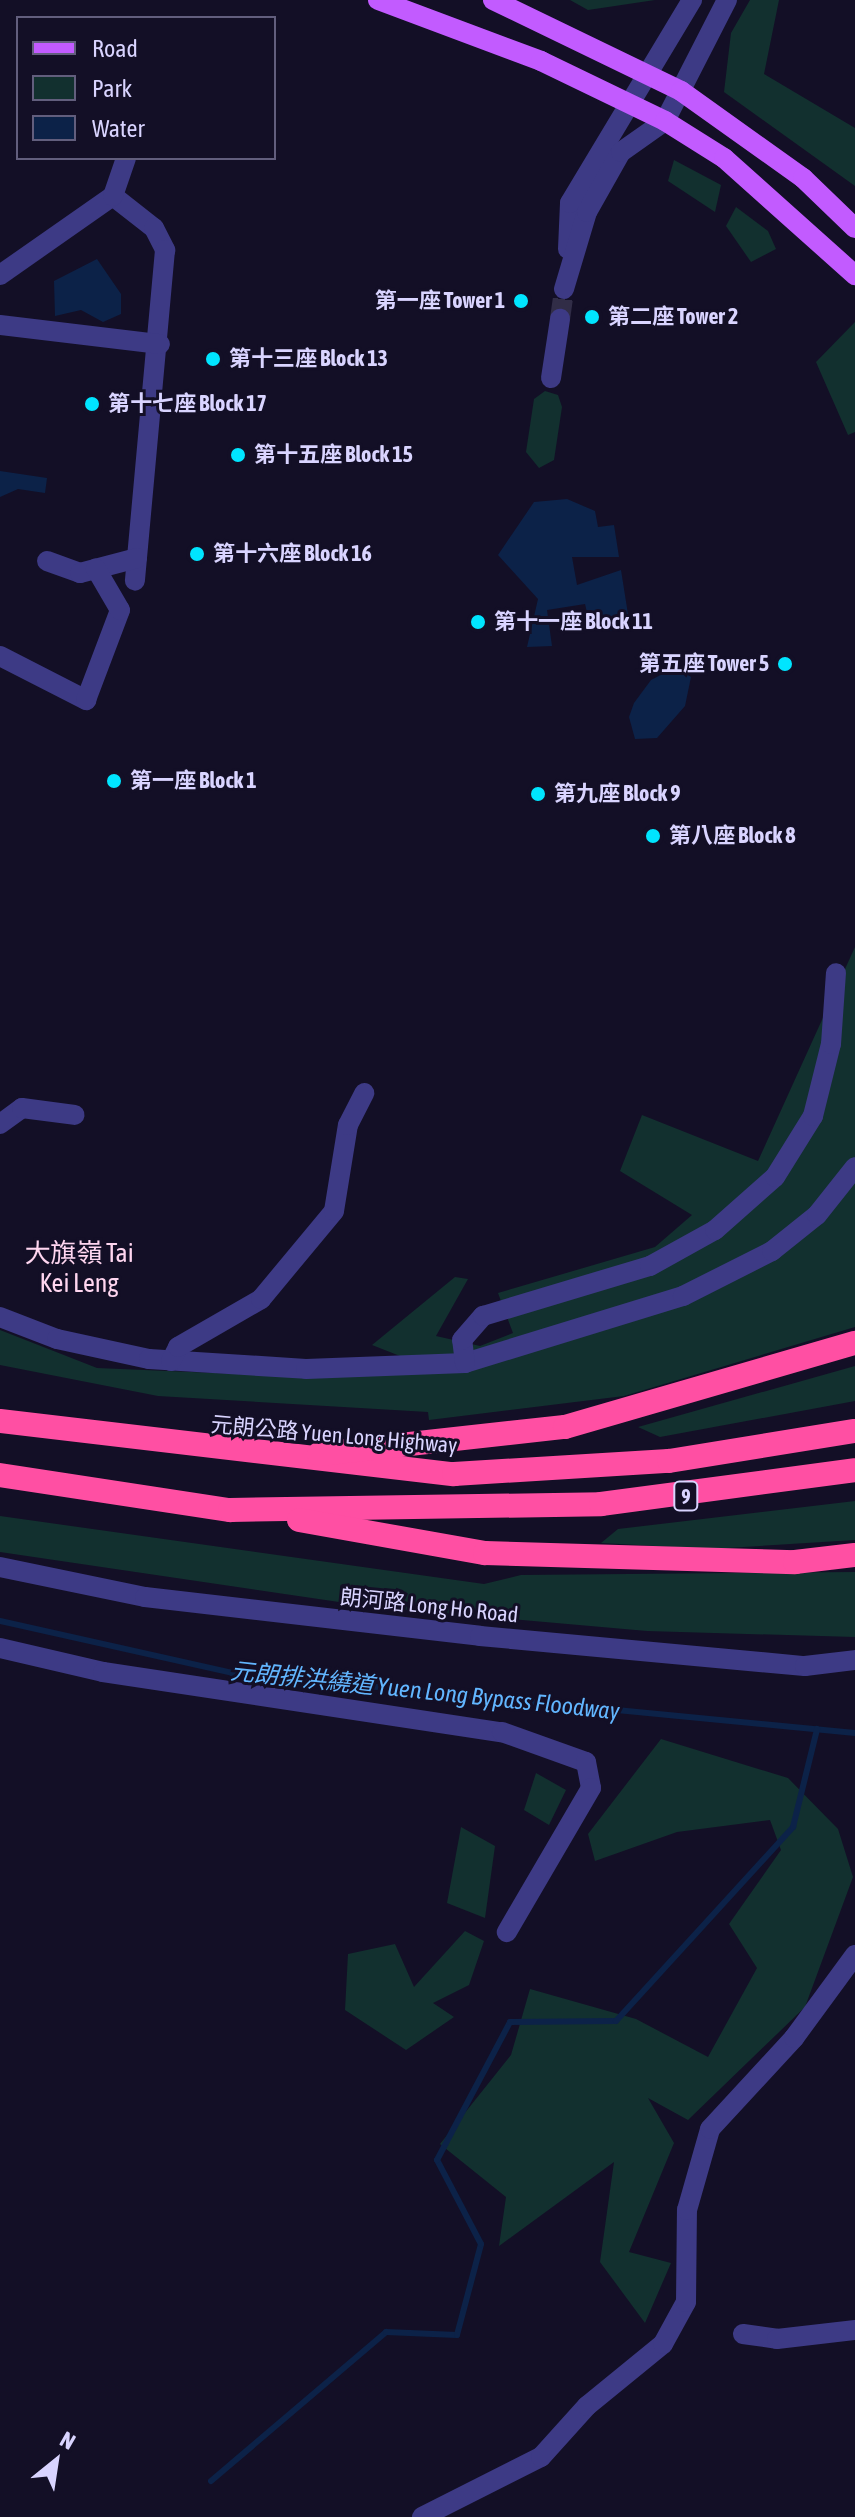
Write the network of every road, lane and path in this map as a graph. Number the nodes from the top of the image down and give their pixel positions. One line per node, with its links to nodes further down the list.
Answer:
1 (378, 0): 7 (main road)
2 (493, 0): 5 (main road)
3 (692, 0): 5 (street)
4 (727, 0): 6 (street)
5 (645, 72): 6 (main road); 7 (street)
6 (681, 91): 8 (street); 11 (main road)
7 (629, 102): 8 (main road); 12 (street)
8 (665, 121): 12 (street); 14 (main road)
9 (125, 160): 10 (street)
10 (113, 196): 13 (street); 18 (street)
11 (855, 228)
12 (569, 256): 15 (street)
13 (0, 275)
14 (855, 275)
15 (564, 289)
16 (560, 319): 19 (street)
17 (0, 325): 18 (street)
18 (160, 344): 20 (street)
19 (551, 378)
20 (137, 558): 22 (street); 23 (street)
21 (47, 561): 22 (street)
22 (96, 569): 24 (street)
23 (135, 581)
24 (0, 656)
25 (836, 973): 33 (street)
26 (364, 1093): 32 (street)
27 (75, 1115): 28 (street)
28 (0, 1124)
29 (855, 1167): 33 (street)
30 (0, 1317): 32 (street)
31 (855, 1343): 36 (highway)
32 (171, 1361): 33 (street)
33 (465, 1363)
34 (0, 1421): 36 (highway, 元朗公路 Yuen Long Highway / 9)
35 (855, 1431): 36 (highway, 元朗公路 Yuen Long Highway / 9)
36 (285, 1458)
37 (855, 1470): 39 (highway, 9)
38 (0, 1475): 39 (highway, 9)
39 (230, 1510): 40 (highway)
40 (855, 1555)
41 (0, 1567): 43 (street, 朗河路 Long Ho Road)
42 (0, 1648): 44 (street)
43 (855, 1660)
44 (507, 1932)
45 (855, 1955): 48 (street)
46 (855, 2330): 47 (street)
47 (743, 2334)
48 (422, 2517)

